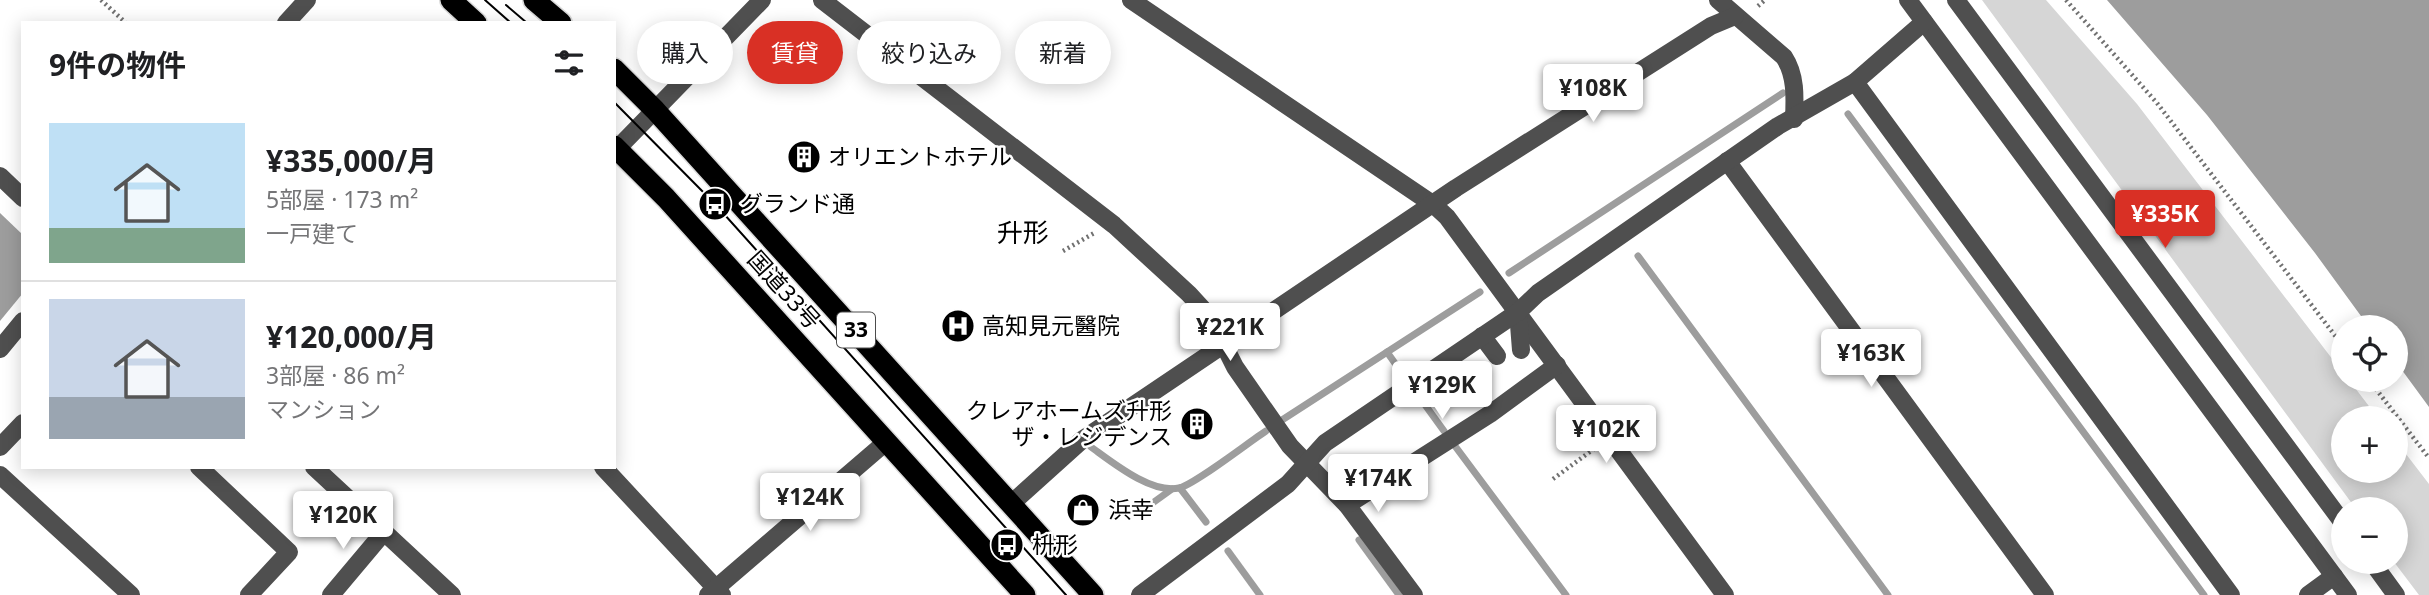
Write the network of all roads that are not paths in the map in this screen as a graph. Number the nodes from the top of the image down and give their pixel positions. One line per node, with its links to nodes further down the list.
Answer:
1 (307, 0): 11 (street)
2 (451, 0): 12 (highway)
3 (534, 0): 13 (highway)
4 (762, 0): 17 (street)
5 (822, 0): 28 (street)
6 (1130, 0): 24 (street)
7 (1718, 0): 10 (street)
8 (1908, 0): 14 (street)
9 (1956, 0): 43 (street)
10 (1735, 16): 18 (street); 24 (street)
11 (288, 21)
12 (474, 21)
13 (559, 21)
14 (1924, 22): 16 (street); 46 (street)
15 (616, 71): 17 (highway, 国道33号 / 33)
16 (1855, 82): 18 (street); 58 (street)
17 (655, 110): 19 (street); 41 (highway, 国道33号 / 33)
18 (1794, 119): 21 (street)
19 (616, 148)
20 (616, 150): 34 (highway, 国道33号 / 33)
21 (1727, 161): 25 (street); 57 (street)
22 (0, 176): 23 (street)
23 (21, 196)
24 (1434, 205): 25 (street); 28 (street)
25 (1518, 312): 27 (street); 30 (street); 32 (street)
26 (21, 323): 29 (street)
27 (1482, 336): 31 (street); 36 (street)
28 (1223, 344): 36 (street); 41 (street)
29 (0, 349)
30 (1521, 350)
31 (1497, 356)
32 (1557, 365): 42 (street); 56 (street)
33 (21, 425): 35 (street)
34 (886, 442): 47 (street); 52 (highway, 国道33号 / 33)
35 (0, 447)
36 (1306, 463): 42 (street); 54 (street)
37 (201, 469): 49 (street)
38 (316, 469): 44 (street)
39 (605, 469): 47 (street)
40 (0, 475): 48 (street)
41 (1012, 503): 53 (highway, 国道33号 / 33)
42 (1348, 505): 55 (street)
43 (2331, 507)
44 (384, 533): 50 (street); 51 (street)
45 (2381, 574): 61 (street)
46 (2334, 576): 59 (street); 60 (street)
47 (715, 593)
48 (131, 595)
49 (249, 595)
50 (331, 595)
51 (452, 595)
52 (1025, 595)
53 (1093, 595)
54 (1140, 595)
55 (1414, 595)
56 (1725, 595)
57 (2045, 595)
58 (2231, 595)
59 (2308, 595)
60 (2348, 595)
61 (2396, 595)

